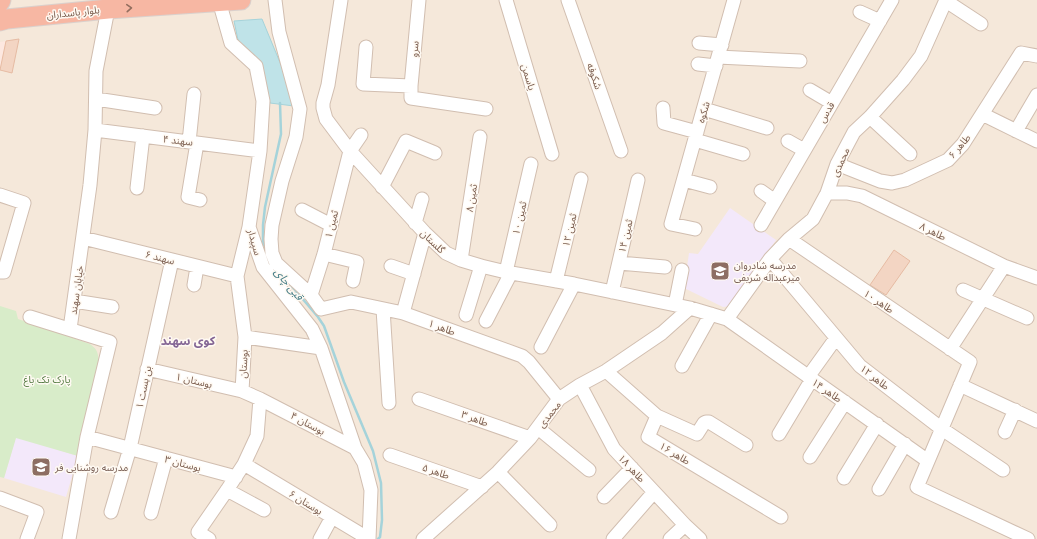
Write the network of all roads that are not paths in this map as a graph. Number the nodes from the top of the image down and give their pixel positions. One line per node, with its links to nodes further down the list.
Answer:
1 (241, 0): 10 (highway, بلوار پاسداران)
2 (275, 0): 31 (street)
3 (341, 0): 29 (street)
4 (418, 0): 23 (street, سرو)
5 (506, 0): 51 (street, یاسمن)
6 (568, 0): 49 (street, شکوفه)
7 (734, 0): 18 (street, شکوه)
8 (892, 0): 14 (street, قدس)
9 (946, 0): 15 (street); 35 (street, محمدی)
10 (219, 2): 11 (highway, بلوار پاسداران, one-way to 10); 47 (street, سپیدار)
11 (108, 9): 12 (highway, بلوار پاسداران); 26 (street, خیابان سهند)
12 (1, 10)
13 (860, 12): 14 (street)
14 (880, 21): 27 (street, قدس)
15 (981, 24)
16 (699, 43): 18 (street)
17 (366, 47): 23 (street)
18 (718, 56): 20 (street); 21 (street); 33 (street, شکوه)
19 (1037, 56): 34 (street, طاهر ۶)
20 (800, 61)
21 (698, 64)
22 (810, 90): 27 (street)
23 (411, 92): 32 (street)
24 (194, 94): 45 (street)
25 (1037, 95): 38 (street)
26 (96, 99): 28 (street); 37 (street, خیابان سهند)
27 (832, 103): 46 (street, قدس)
28 (155, 108)
29 (323, 108): 31 (street); 48 (street, گلستان)
30 (663, 108): 41 (street)
31 (300, 109): 99 (street)
32 (486, 109)
33 (704, 109): 36 (street); 41 (street, شکوه)
34 (982, 114): 38 (street); 55 (street, طاهر ۶)
35 (870, 117): 53 (street); 55 (street, محمدی)
36 (767, 128)
37 (95, 130): 40 (street, سهند ۴); 75 (street, خیابان سهند)
38 (1016, 131): 44 (street)
39 (361, 135): 48 (street)
40 (143, 136): 45 (street, سهند ۴); 60 (street)
41 (696, 136): 52 (street); 58 (street, شکوه)
42 (480, 137): 80 (street, ثمین ۸)
43 (788, 141): 46 (street)
44 (1037, 141)
45 (193, 142): 47 (street, سهند ۴); 66 (street)
46 (804, 150): 67 (street, قدس)
47 (260, 151): 72 (street, سپیدار)
48 (350, 151): 59 (street, گلستان); 71 (street, ثمین ۱)
49 (621, 151)
50 (435, 153): 59 (street)
51 (552, 154)
52 (743, 154)
53 (910, 154)
54 (531, 164): 89 (street, ثمین ۱۰)
55 (837, 164): 63 (street, محمدی)
56 (581, 179): 94 (street, ثمین ۱۲)
57 (638, 180): 81 (street, ثمین ۱۴)
58 (684, 180): 61 (street); 73 (street, شکوه)
59 (382, 187): 69 (street, گلستان)
60 (136, 188)
61 (710, 188)
62 (760, 191): 67 (street)
63 (827, 193): 76 (street, محمدی); 85 (street, طاهر ۸)
64 (0, 195): 88 (street)
65 (422, 199): 69 (street)
66 (200, 200)
67 (775, 201): 70 (street, قدس)
68 (302, 210): 71 (street)
69 (415, 222): 74 (street, گلستان)
70 (761, 224)
71 (331, 225): 77 (street, ثمین ۱)
72 (249, 227): 91 (street, بوستان); 117 (street, سپیدار)
73 (695, 229)
74 (425, 233): 80 (street, گلستان); 90 (street)
75 (83, 238): 79 (street, سهند ۶); 101 (street, خیابان سهند)
76 (789, 239): 78 (street, محمدی); 118 (street, طاهر ۱۰)
77 (324, 254): 93 (street); 99 (street, ثمین ۱)
78 (770, 259): 111 (street, محمدی); 115 (street, طاهر ۱۲)
79 (172, 260): 82 (street, سهند ۶); 120 (street, بن بست ۱)
80 (461, 260): 84 (street, گلستان)
81 (619, 263): 86 (street); 98 (street, ثمین ۱۴)
82 (197, 266): 91 (street, سهند ۶); 96 (street)
83 (391, 266): 90 (street)
84 (481, 266): 89 (street, گلستان); 108 (street)
85 (1004, 266): 92 (street, طاهر ۸); 100 (street)
86 (665, 267)
87 (682, 270): 102 (street)
88 (0, 272)
89 (509, 272): 94 (street, گلستان); 112 (street, ثمین ۱۰)
90 (414, 274): 106 (street)
91 (237, 276): 114 (street, بوستان)
92 (1037, 278)
93 (353, 281)
94 (556, 281): 95 (street, گلستان)
95 (574, 284): 98 (street, گلستان); 116 (street)
96 (194, 285)
97 (964, 290): 100 (street)
98 (612, 292): 102 (street, گلستان)
99 (311, 295): 104 (street, طاهر ۱)
100 (982, 299): 110 (street); 118 (street)
101 (74, 301): 103 (street); 113 (street, خیابان سهند)
102 (674, 305): 105 (street, گلستان)
103 (112, 307)
104 (383, 308): 106 (street, طاهر ۱); 130 (street)
105 (690, 308): 107 (street, گلستان); 121 (street, محمدی)
106 (403, 313): 128 (street, طاهر ۱)
107 (711, 314): 111 (street, گلستان); 119 (street)
108 (466, 315)
109 (30, 317): 113 (street)
110 (1027, 318)
111 (727, 319): 122 (street, طاهر ۱۴)
112 (486, 322)
113 (70, 329): 139 (street, خیابان سهند)
114 (245, 337): 117 (street); 125 (street, بوستان)
115 (836, 338): 122 (street); 135 (street, طاهر ۱۲)
116 (541, 347)
117 (321, 348): 143 (street, سپیدار)
118 (950, 349): 124 (street, طاهر ۱۰)
119 (682, 366)
120 (147, 369): 125 (street, بوستان ۱); 142 (street, بن بست ۱)
121 (606, 371): 123 (street, محمدی); 132 (street)
122 (810, 378): 129 (street, طاهر ۱۴); 138 (street)
123 (580, 385): 128 (street, محمدی); 149 (street, طاهر ۱۸)
124 (960, 385): 131 (street); 135 (street)
125 (242, 391): 126 (street, بوستان)
126 (260, 399): 143 (street, بوستان ۴); 148 (street)
127 (419, 399): 137 (street, طاهر ۳)
128 (560, 399): 137 (street, محمدی)
129 (845, 402): 134 (street, طاهر ۱۴); 145 (street)
130 (389, 403)
131 (1015, 410): 133 (street); 136 (street)
132 (657, 416): 141 (street); 165 (street, طاهر ۱۶)
133 (1037, 421)
134 (876, 424): 140 (street, طاهر ۱۴); 154 (street)
135 (942, 429): 147 (street); 151 (street, طاهر ۱۲)
136 (1005, 432)
137 (534, 433): 150 (street); 152 (street, محمدی)
138 (779, 434)
139 (87, 437): 142 (street, بوستان ۳); 170 (street, خیابان سهند)
140 (905, 444): 147 (street, طاهر ۱۴); 156 (street)
141 (746, 445)
142 (130, 448): 146 (street, بوستان ۳); 162 (street, بن بست ۱)
143 (355, 448): 173 (street, سپیدار)
144 (390, 456): 155 (street, طاهر ۵)
145 (810, 457)
146 (166, 458): 153 (street, بوستان ۳); 163 (street)
147 (928, 461): 168 (street)
148 (244, 464): 153 (street); 164 (street, بوستان ۶)
149 (632, 468): 158 (street, طاهر ۱۸); 159 (street)
150 (588, 470)
151 (1002, 470)
152 (498, 472): 155 (street, محمدی); 167 (street)
153 (236, 477): 157 (street)
154 (844, 478)
155 (482, 487): 174 (street, محمدی)
156 (879, 488)
157 (227, 490): 161 (street); 171 (street)
158 (654, 492): 166 (street, طاهر ۱۸); 175 (street)
159 (604, 497)
160 (1, 500): 169 (street)
161 (264, 510)
162 (111, 512)
163 (150, 513)
164 (332, 517): 172 (street); 173 (street, بوستان ۶)
165 (781, 517)
166 (685, 525): 176 (street); 177 (street, طاهر ۱۸)
167 (550, 526)
168 (1008, 535): 178 (street)
169 (28, 539)
170 (71, 539)
171 (209, 539)
172 (320, 539)
173 (369, 539)
174 (422, 539)
175 (613, 539)
176 (670, 539)
177 (700, 539)
178 (1028, 539)

